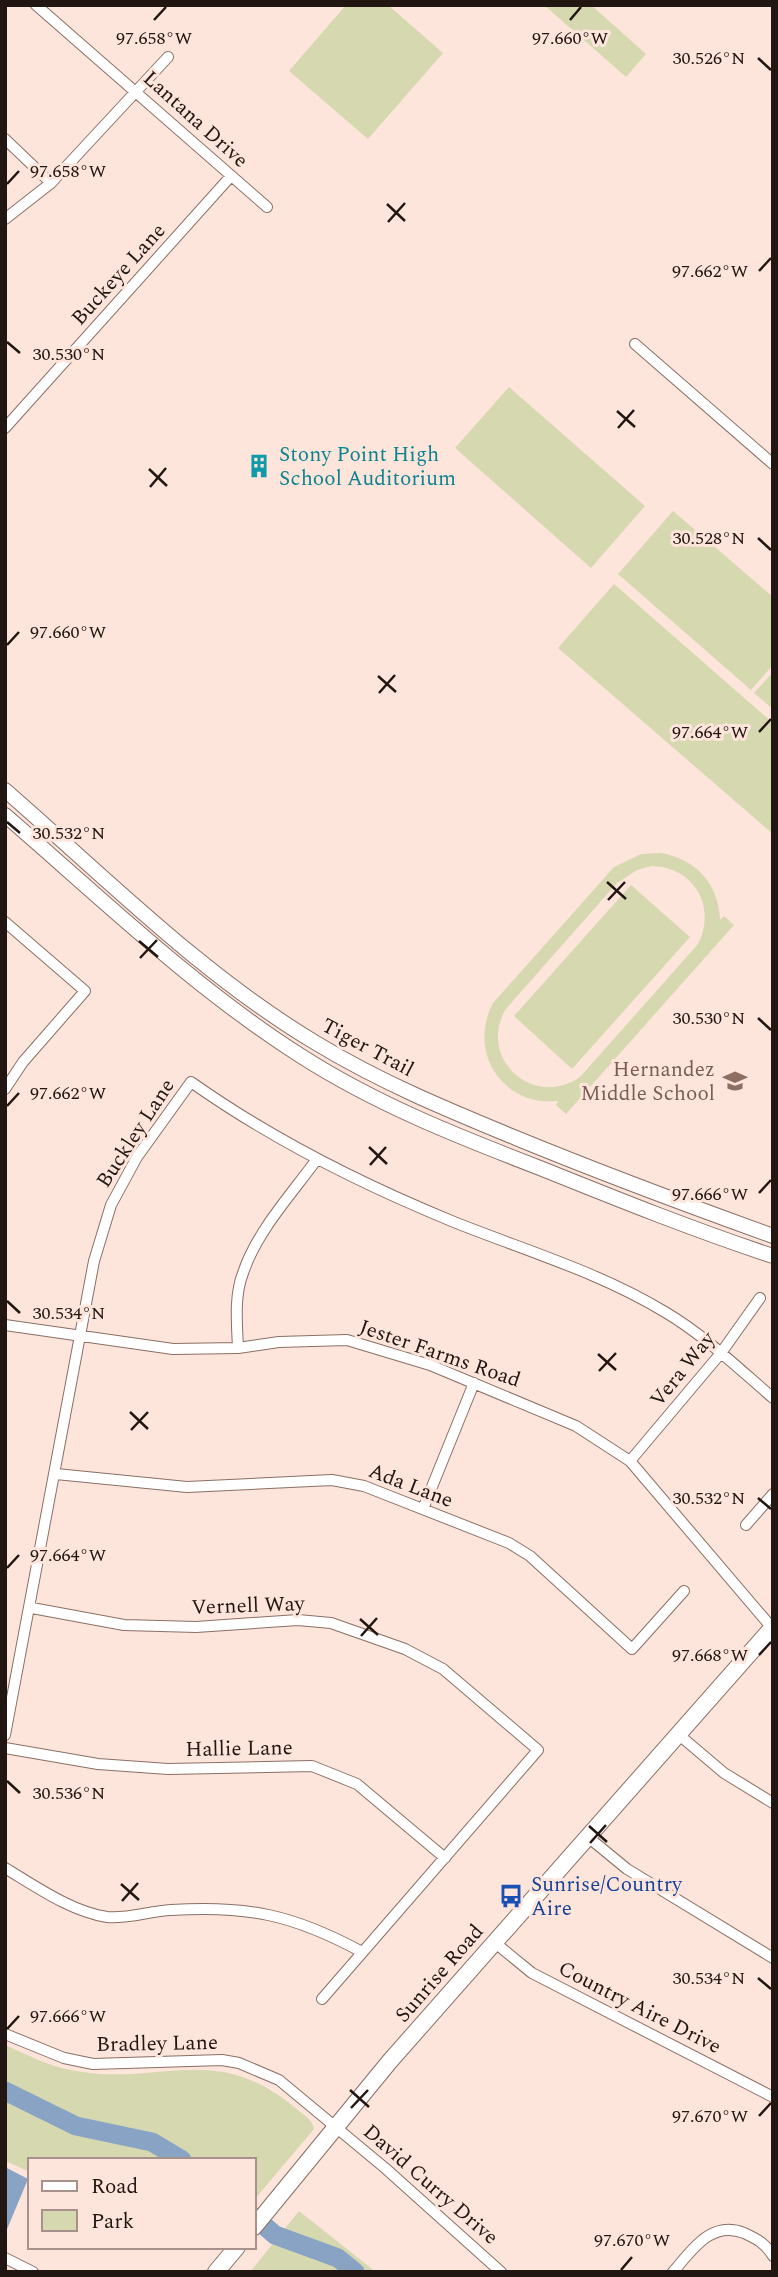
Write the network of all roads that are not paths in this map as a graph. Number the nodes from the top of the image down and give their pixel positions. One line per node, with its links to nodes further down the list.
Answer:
1 (36, 5): 3 (street, Lantana Drive)
2 (168, 57): 3 (street)
3 (136, 91): 5 (street, Lantana Drive); 6 (street)
4 (5, 139): 6 (street)
5 (230, 176): 7 (street, Lantana Drive); 10 (street, Buckeye Lane)
6 (51, 183): 8 (street)
7 (267, 207)
8 (5, 219)
9 (635, 344): 11 (street)
10 (5, 428)
11 (772, 462)
12 (5, 790): 17 (street, Tiger Trail)
13 (5, 815): 18 (street, Tiger Trail)
14 (5, 922): 15 (street)
15 (5, 1089)
16 (317, 1159): 21 (street, Buckley Lane); 22 (street); 23 (street, Buckley Lane)
17 (773, 1237)
18 (773, 1256)
19 (760, 1298): 23 (street, Vera Way)
20 (5, 1325): 21 (street, Jester Farms Road)
21 (80, 1336): 22 (street, Jester Farms Road); 27 (street, Buckley Lane)
22 (237, 1349): 24 (street, Jester Farms Road)
23 (721, 1353): 25 (street, Buckley Lane); 26 (street, Vera Way)
24 (474, 1384): 26 (street, Jester Farms Road); 29 (street)
25 (773, 1398)
26 (630, 1461): 33 (street, Jester Farms Road)
27 (56, 1474): 29 (street, Ada Lane); 32 (street, Buckley Lane)
28 (773, 1494): 30 (street)
29 (424, 1509): 31 (street, Ada Lane)
30 (746, 1525)
31 (684, 1591)
32 (32, 1608): 35 (street, Buckley Lane); 39 (street, Vernell Way)
33 (772, 1628): 34 (main road, Sunrise Road)
34 (678, 1734): 37 (street); 38 (main road, Sunrise Road)
35 (5, 1735)
36 (5, 1748): 39 (street, Hallie Lane)
37 (773, 1803)
38 (588, 1837): 41 (main road, Sunrise Road); 43 (street)
39 (444, 1858): 42 (street, Vernell Way)
40 (5, 1868): 42 (street)
41 (494, 1942): 46 (street, Country Aire Drive); 47 (main road, Sunrise Road)
42 (362, 1952): 44 (street, Vernell Way)
43 (773, 1958)
44 (322, 1998)
45 (5, 2034): 47 (street, Bradley Lane)
46 (773, 2097)
47 (336, 2126): 48 (main road, Sunrise Road); 54 (street, David Curry Drive)
48 (256, 2225)
49 (233, 2252): 53 (main road)
50 (773, 2256): 55 (street)
51 (5, 2258): 52 (street)
52 (33, 2272)
53 (216, 2272)
54 (501, 2272)
55 (673, 2272)

